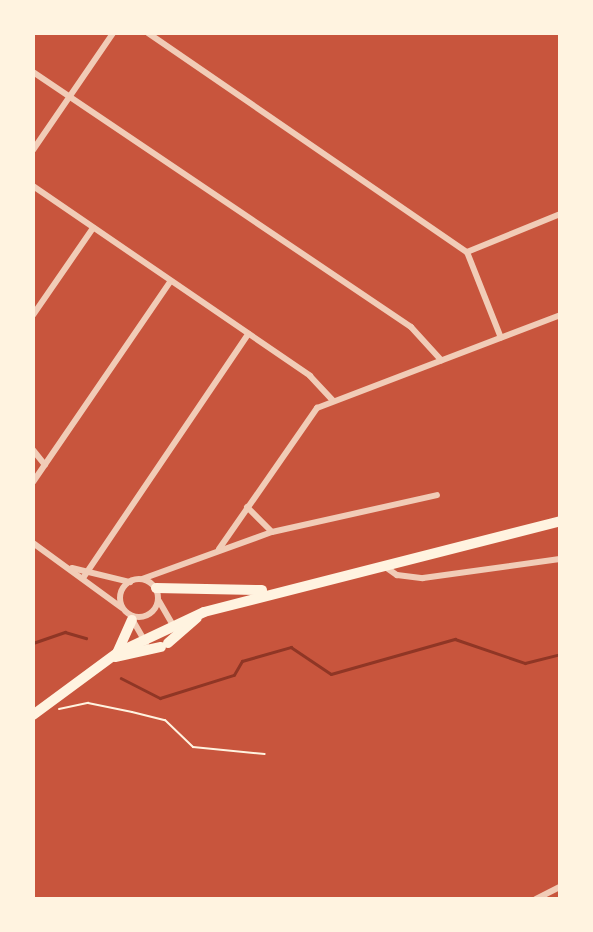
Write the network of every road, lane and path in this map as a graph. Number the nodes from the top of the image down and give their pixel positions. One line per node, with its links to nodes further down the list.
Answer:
1 (113, 33): 4 (street)
2 (148, 33): 9 (street)
3 (33, 72): 4 (street)
4 (71, 97): 5 (street); 15 (street)
5 (33, 150)
6 (33, 186): 8 (street)
7 (560, 214): 9 (street)
8 (93, 228): 10 (street); 11 (street)
9 (467, 252): 14 (street)
10 (170, 282): 13 (street); 18 (street)
11 (33, 315)
12 (560, 315): 14 (street)
13 (248, 334): 16 (street); 29 (street)
14 (501, 338): 15 (street)
15 (441, 360): 16 (street)
16 (332, 400): 21 (street)
17 (33, 450): 18 (street)
18 (45, 465): 19 (street)
19 (33, 482)
20 (437, 495): 23 (street)
21 (247, 507): 23 (street); 25 (street)
22 (560, 521): 27 (main road)
23 (272, 532): 25 (street)
24 (33, 543): 28 (street)
25 (219, 549): 31 (street)
26 (560, 559): 27 (street)
27 (381, 564): 34 (main road)
28 (72, 568): 29 (street); 30 (street)
29 (89, 569): 30 (street); 32 (street)
30 (83, 578): 37 (street)
31 (142, 579): 32 (street); 33 (street)
32 (130, 582): 37 (street)
33 (156, 588): 34 (main road); 35 (street)
34 (276, 589): 36 (main road)
35 (159, 599): 38 (street); 39 (street)
36 (204, 612): 40 (main road); 42 (main road)
37 (128, 614): 38 (street); 41 (street); 43 (main road)
38 (149, 615): 39 (street); 41 (street)
39 (164, 615): 40 (street)
40 (173, 625): 41 (main road); 42 (street)
41 (141, 636): 42 (street); 43 (main road)
42 (165, 645): 43 (main road)
43 (113, 656): 44 (main road)
44 (36, 712): 45 (path)
45 (265, 754)
46 (560, 887): 47 (street)
47 (536, 899)

